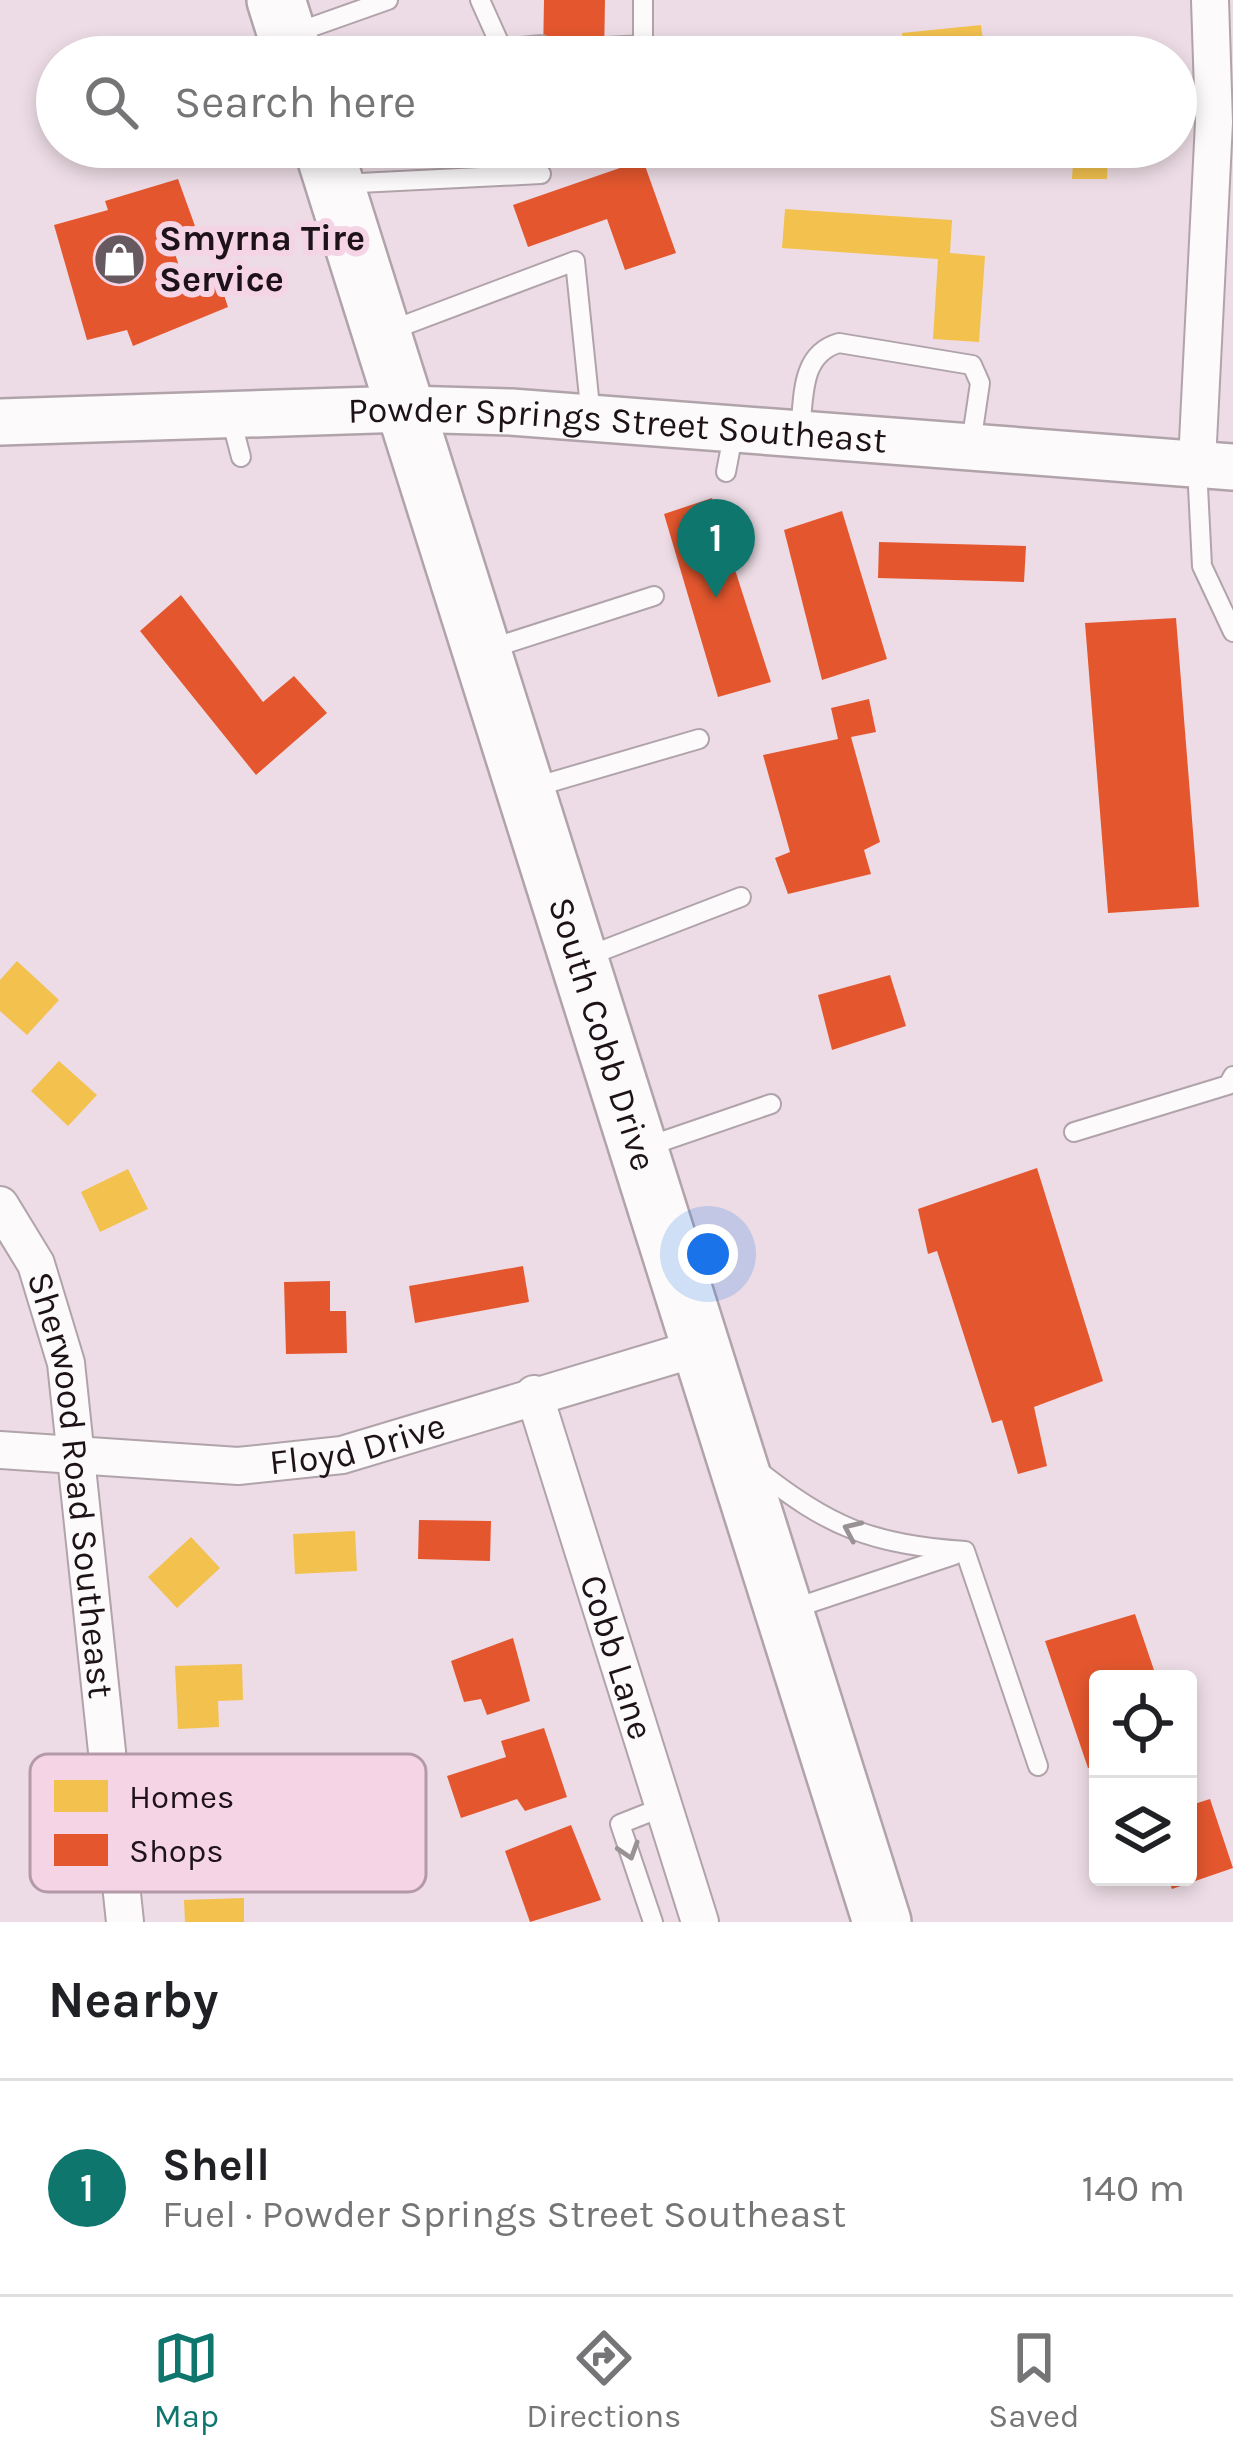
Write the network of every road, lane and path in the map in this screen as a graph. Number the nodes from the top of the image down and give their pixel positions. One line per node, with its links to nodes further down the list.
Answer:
1 (388, 0): 5 (lane)
2 (480, 0): 6 (lane)
3 (643, 0): 7 (lane)
4 (1210, 0): 18 (street)
5 (286, 31)
6 (496, 36)
7 (643, 36)
8 (330, 168): 11 (main road, South Cobb Drive)
9 (390, 168): 10 (lane)
10 (542, 173)
11 (382, 334): 12 (main road, South Cobb Drive); 13 (lane)
12 (406, 410): 13 (street, Powder Springs Street Southeast); 14 (street, Powder Springs Street Southeast); 22 (main road, South Cobb Drive)
13 (591, 417): 15 (street, Powder Springs Street Southeast)
14 (0, 422)
15 (734, 426): 16 (street, Powder Springs Street Southeast); 19 (lane)
16 (800, 432): 17 (street, Powder Springs Street Southeast); 17 (lane)
17 (971, 444): 18 (street, Powder Springs Street Southeast)
18 (1215, 464): 21 (lane)
19 (726, 472)
20 (654, 596): 22 (lane)
21 (1233, 632)
22 (482, 652): 24 (main road, South Cobb Drive)
23 (699, 739): 24 (lane)
24 (525, 789): 26 (main road, South Cobb Drive)
25 (741, 896): 26 (lane)
26 (579, 959): 30 (main road, South Cobb Drive)
27 (1233, 1076): 29 (lane)
28 (771, 1104): 30 (lane)
29 (1075, 1132)
30 (639, 1149): 32 (main road, South Cobb Drive)
31 (0, 1205): 36 (street, Sherwood Road Southeast)
32 (701, 1346): 33 (street, Floyd Drive); 35 (main road, South Cobb Drive)
33 (534, 1394): 36 (street, Floyd Drive); 41 (street, Cobb Lane)
34 (0, 1450): 36 (street, Floyd Drive)
35 (733, 1450): 37 (lane, one-way to 35); 38 (main road, South Cobb Drive)
36 (72, 1453): 39 (street, Sherwood Road Southeast)
37 (970, 1548): 38 (lane); 40 (lane)
38 (784, 1612): 46 (main road, South Cobb Drive)
39 (106, 1754)
40 (1038, 1766)
41 (663, 1807): 44 (lane, one-way to 44); 45 (street, Cobb Lane)
42 (122, 1892): 43 (street, Sherwood Road Southeast)
43 (125, 1922)
44 (653, 1922)
45 (700, 1922)
46 (882, 1922)

